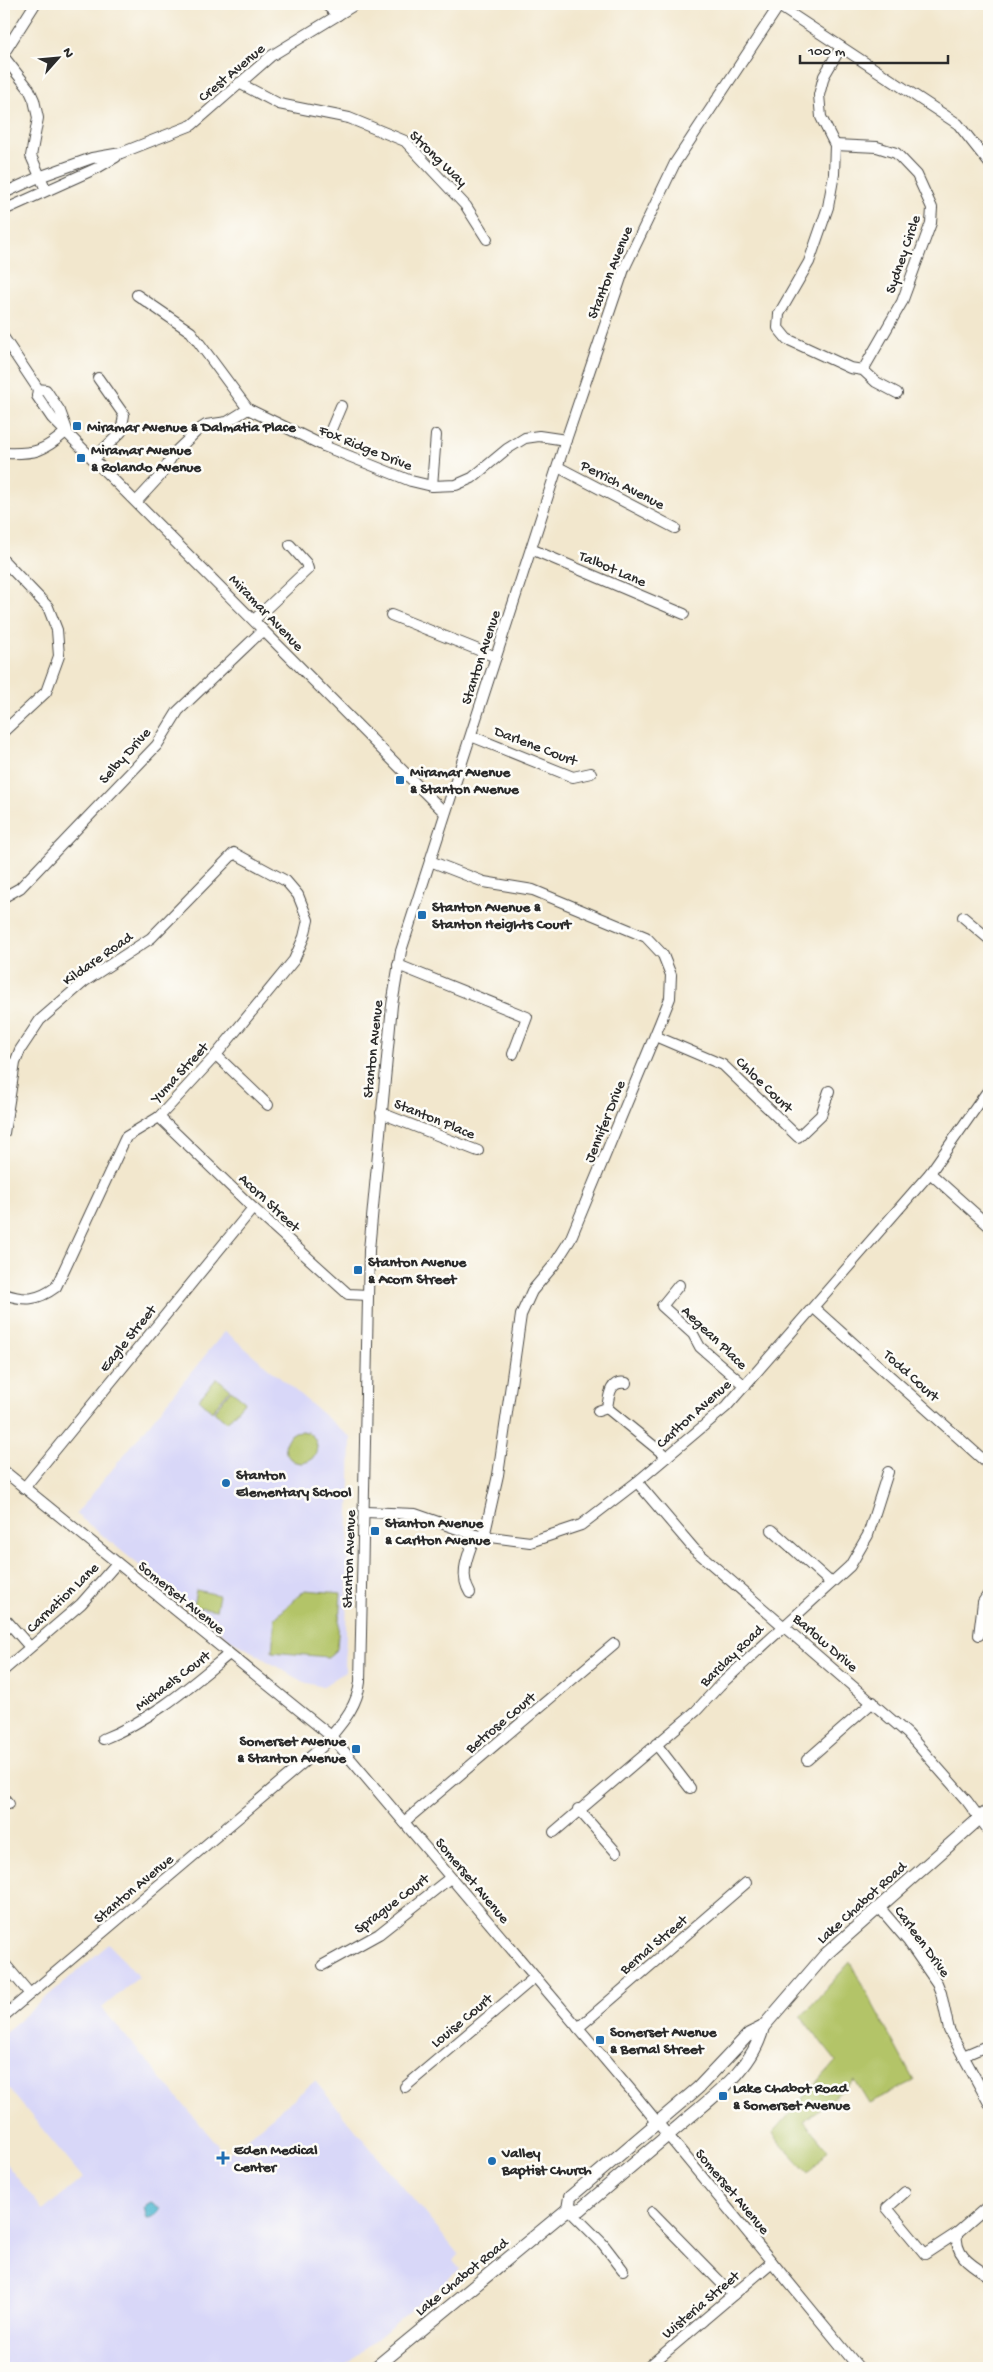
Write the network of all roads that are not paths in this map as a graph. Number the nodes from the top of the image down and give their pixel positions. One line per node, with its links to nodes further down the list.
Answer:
1 (35, 4): 7 (street)
2 (325, 4): 5 (street)
3 (356, 4): 5 (street, Crest Avenue)
4 (779, 5): 6 (street); 27 (street, Stanton Avenue)
5 (338, 14): 9 (street, Crest Avenue)
6 (841, 47): 10 (street); 12 (street)
7 (4, 53)
8 (4, 57): 13 (street)
9 (240, 83): 11 (street, Crest Avenue); 17 (street, Strong Way)
10 (835, 145): 20 (street); 20 (street, Sydney Circle)
11 (121, 153): 13 (street, Crest Avenue); 14 (street, Crest Avenue)
12 (989, 163)
13 (39, 177): 14 (street); 15 (street, Crest Avenue)
14 (46, 190): 16 (street, Crest Avenue)
15 (4, 193)
16 (4, 210)
17 (486, 239)
18 (137, 295): 24 (street, Fox Ridge Drive)
19 (4, 338): 25 (street, Miramar Avenue)
20 (863, 370): 22 (street)
21 (98, 378): 30 (street)
22 (897, 392)
23 (341, 406): 28 (street)
24 (248, 409): 28 (street, Fox Ridge Drive); 33 (street)
25 (67, 431): 29 (street); 30 (street, Miramar Avenue)
26 (436, 435): 32 (street)
27 (566, 440): 31 (street, Stanton Avenue); 32 (street, Fox Ridge Drive)
28 (324, 446): 32 (street, Fox Ridge Drive)
29 (4, 453)
30 (94, 458): 33 (street, Miramar Avenue)
31 (558, 467): 34 (street, Perrich Avenue); 36 (street, Stanton Avenue)
32 (432, 486)
33 (137, 501): 40 (street, Miramar Avenue)
34 (675, 528)
35 (290, 545): 40 (street)
36 (531, 549): 38 (street, Talbot Lane); 42 (street, Stanton Avenue)
37 (4, 561): 43 (street)
38 (684, 614)
39 (391, 615): 42 (street)
40 (254, 620): 41 (street, Miramar Avenue)
41 (263, 630): 46 (street, Miramar Avenue); 49 (street, Selby Drive)
42 (496, 657): 44 (street, Stanton Avenue)
43 (4, 732)
44 (471, 736): 45 (street, Darlene Court); 46 (street, Stanton Avenue)
45 (591, 773)
46 (445, 813): 48 (street, Stanton Avenue)
47 (234, 854): 55 (street, Yuma Street); 61 (street, Kildare Road)
48 (430, 861): 52 (street, Stanton Avenue); 53 (street, Jennifer Drive)
49 (4, 897)
50 (963, 917): 51 (street)
51 (989, 939)
52 (398, 964): 54 (street); 59 (street, Stanton Avenue)
53 (655, 1036): 57 (street, Chloe Court); 80 (street, Jennifer Drive)
54 (513, 1054)
55 (216, 1055): 58 (street); 60 (street, Yuma Street)
56 (989, 1088): 63 (street, Carlton Avenue)
57 (829, 1091)
58 (268, 1105)
59 (381, 1113): 62 (street, Stanton Place); 68 (street, Stanton Avenue)
60 (159, 1117): 64 (street, Acorn Street); 67 (street, Yuma Street)
61 (4, 1133)
62 (478, 1151)
63 (930, 1173): 65 (street); 69 (street, Carlton Avenue)
64 (253, 1208): 68 (street, Acorn Street); 77 (street, Eagle Street)
65 (989, 1226)
66 (679, 1286): 71 (street, Aegean Place)
67 (4, 1294)
68 (368, 1295): 78 (street, Stanton Avenue)
69 (814, 1308): 71 (street, Carlton Avenue); 73 (street, Todd Court)
70 (626, 1383): 72 (street)
71 (745, 1386): 72 (street, Carlton Avenue)
72 (667, 1457): 76 (street, Carlton Avenue)
73 (989, 1465)
74 (4, 1471): 77 (street, Somerset Avenue)
75 (888, 1472): 82 (street, Barclay Road)
76 (637, 1482): 80 (street, Carlton Avenue); 86 (street, Barlow Drive)
77 (24, 1488): 81 (street, Somerset Avenue)
78 (365, 1512): 80 (street, Carlton Avenue); 93 (street, Stanton Avenue)
79 (772, 1530): 82 (street)
80 (480, 1536): 83 (street, Jennifer Drive)
81 (117, 1563): 89 (street, Carnation Lane); 90 (street, Somerset Avenue)
82 (831, 1583): 86 (street, Barclay Road)
83 (470, 1593)
84 (989, 1593): 87 (street)
85 (7, 1621): 89 (street)
86 (784, 1626): 92 (street, Barlow Drive); 95 (street, Barclay Road)
87 (979, 1635)
88 (614, 1644): 100 (street, Betrose Court)
89 (30, 1647): 91 (street, Carnation Lane)
90 (229, 1654): 93 (street, Somerset Avenue); 94 (street, Michaels Court)
91 (4, 1670)
92 (873, 1702): 96 (street); 99 (street, Barlow Drive)
93 (331, 1736): 100 (street, Somerset Avenue); 110 (street, Stanton Avenue)
94 (103, 1738)
95 (656, 1744): 97 (street); 98 (street, Barclay Road)
96 (807, 1760)
97 (690, 1788)
98 (578, 1810): 102 (street, Barclay Road); 103 (street)
99 (984, 1814): 101 (street, Barlow Drive); 106 (main road, Lake Chabot Road)
100 (404, 1822): 104 (street, Somerset Avenue)
101 (989, 1831)
102 (554, 1832)
103 (616, 1852)
104 (450, 1878): 108 (street, Sprague Court); 109 (street, Somerset Avenue)
105 (746, 1883): 113 (street, Bernal Street)
106 (879, 1907): 112 (main road, Lake Chabot Road); 115 (street, Carleen Drive)
107 (4, 1963): 110 (street)
108 (322, 1965)
109 (535, 1977): 113 (street, Somerset Avenue); 116 (street, Louise Court)
110 (30, 1994): 111 (street, Stanton Avenue)
111 (4, 2016)
112 (763, 2027): 118 (main road, Lake Chabot Road); 119 (main road, Lake Chabot Road)
113 (578, 2028): 118 (street, Somerset Avenue)
114 (989, 2045): 115 (street)
115 (963, 2056): 117 (street, Carleen Drive)
116 (405, 2087)
117 (989, 2103)
118 (657, 2122): 119 (street, Somerset Avenue); 122 (main road, Lake Chabot Road)
119 (668, 2135): 122 (main road, Lake Chabot Road); 125 (street, Somerset Avenue)
120 (905, 2192): 124 (street)
121 (989, 2205): 124 (street)
122 (568, 2209): 126 (street); 129 (main road, Lake Chabot Road)
123 (652, 2212): 128 (street)
124 (957, 2233): 127 (street)
125 (772, 2262): 128 (street, Wisteria Street); 131 (street, Somerset Avenue)
126 (623, 2270)
127 (989, 2276)
128 (733, 2295): 130 (street, Wisteria Street)
129 (374, 2368)
130 (648, 2368)
131 (859, 2368)

